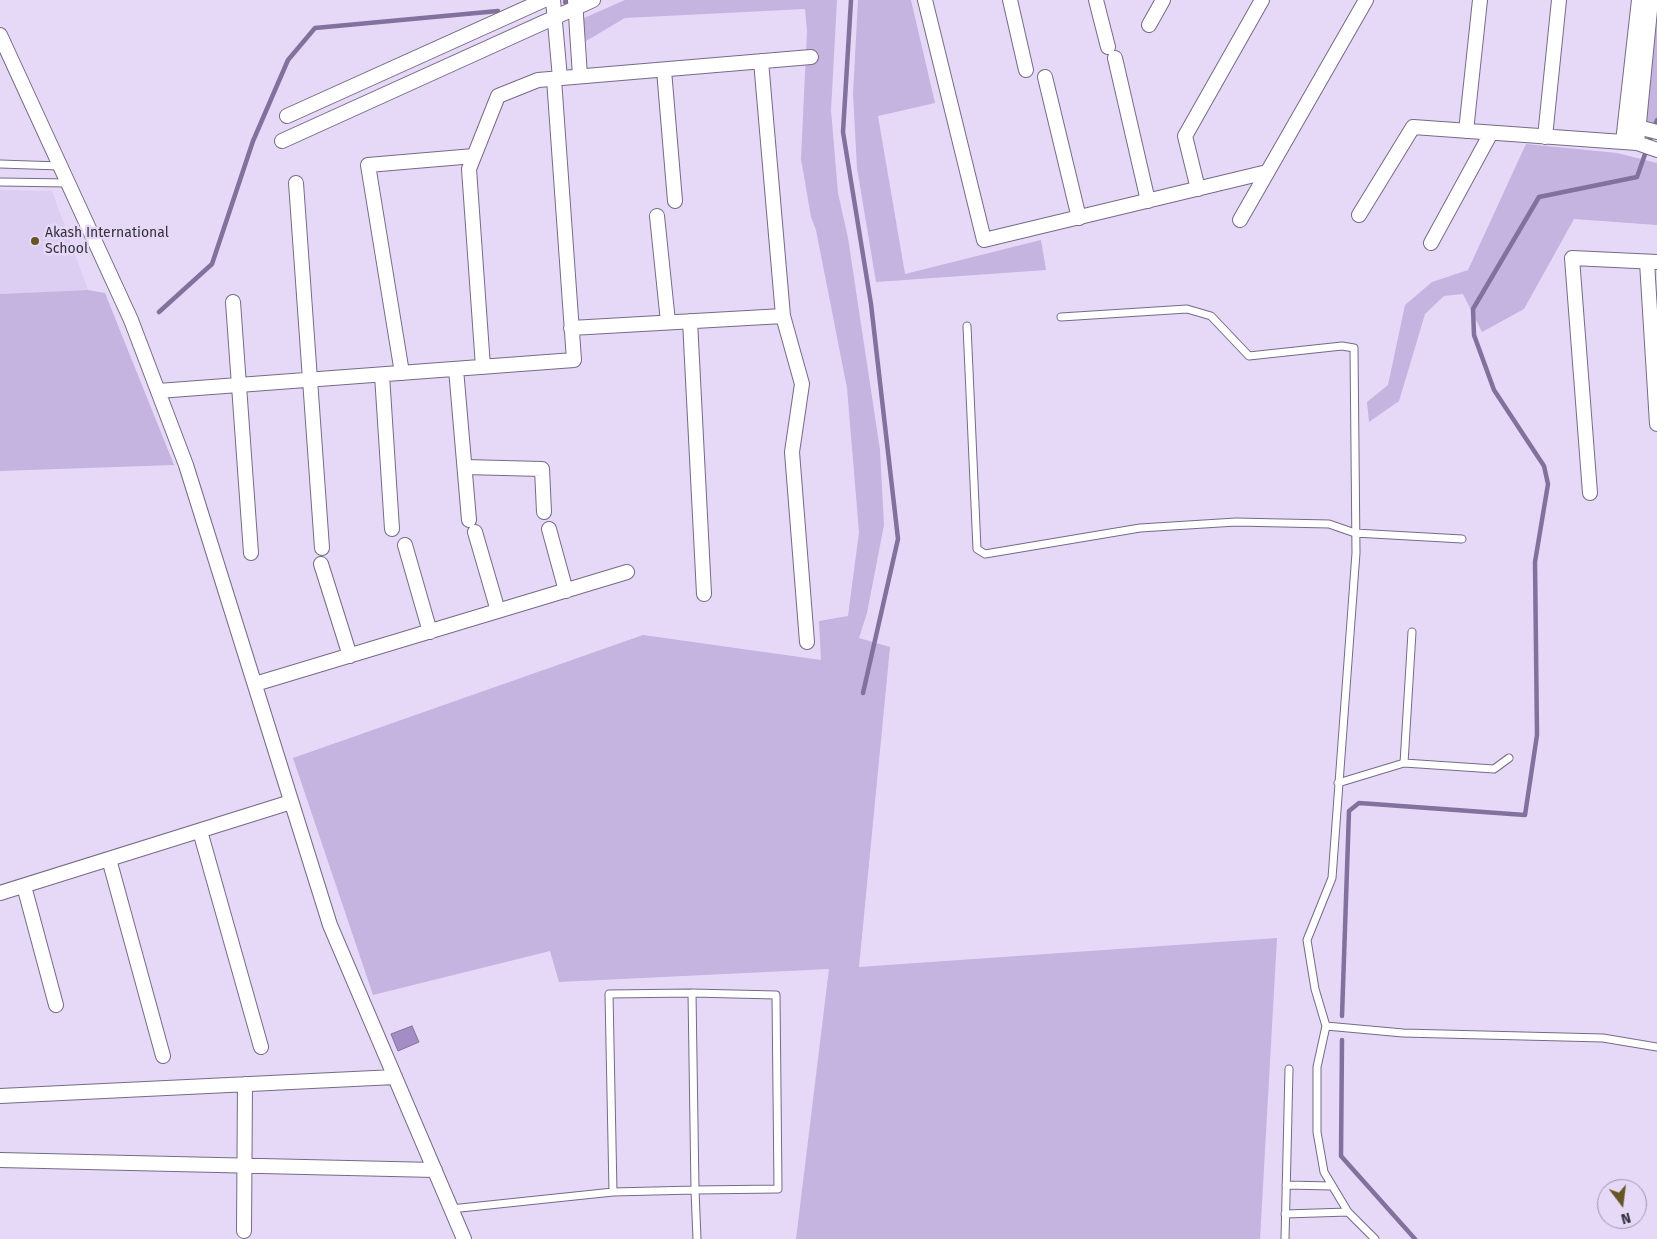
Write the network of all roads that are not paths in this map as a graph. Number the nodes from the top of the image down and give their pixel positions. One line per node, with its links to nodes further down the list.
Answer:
1 (544, 0): 25 (street)
2 (553, 0): 15 (street)
3 (593, 0): 14 (street)
4 (926, 0): 46 (street)
5 (1010, 0): 21 (street)
6 (1096, 0): 43 (street)
7 (1163, 0): 16 (street)
8 (1262, 0): 41 (street)
9 (1366, 0): 37 (street)
10 (1480, 0): 27 (street)
11 (1559, 0): 30 (street)
12 (1639, 0): 32 (street)
13 (1652, 0): 26 (street)
14 (575, 4): 15 (street); 22 (street)
15 (554, 18): 24 (street); 31 (street)
16 (1149, 25)
17 (0, 35): 36 (street)
18 (811, 57): 19 (street)
19 (761, 61): 20 (street); 51 (street)
20 (664, 70): 22 (street); 42 (street)
21 (1026, 70)
22 (580, 76): 24 (street)
23 (1045, 77): 46 (street)
24 (557, 78): 34 (street); 56 (street)
25 (287, 116)
26 (1638, 127): 28 (street); 32 (street)
27 (1466, 131): 29 (street); 44 (street)
28 (1657, 132)
29 (1491, 133): 30 (street); 48 (street)
30 (1545, 137): 32 (street)
31 (282, 141)
32 (1630, 143): 33 (street)
33 (1657, 150)
34 (474, 156): 57 (street); 59 (street)
35 (0, 164): 36 (lane)
36 (60, 166): 39 (street)
37 (1267, 172): 41 (street); 47 (street)
38 (0, 182): 39 (lane)
39 (68, 183): 63 (street)
40 (296, 183): 61 (street)
41 (1198, 189): 43 (street)
42 (675, 201)
43 (1148, 201): 46 (street)
44 (1359, 214)
45 (657, 216): 54 (street)
46 (1079, 218)
47 (1240, 220)
48 (1431, 243)
49 (1652, 262): 64 (street); 66 (street)
50 (233, 302): 62 (street)
51 (783, 316): 53 (street); 82 (street)
52 (1061, 317): 70 (lane)
53 (690, 321): 54 (street); 78 (street)
54 (668, 322): 56 (street)
55 (967, 326): 70 (lane)
56 (571, 328): 57 (street)
57 (483, 367): 58 (street)
58 (456, 369): 59 (street); 65 (street)
59 (402, 373): 60 (street)
60 (382, 374): 61 (street); 68 (street)
61 (310, 380): 62 (street); 73 (street)
62 (240, 385): 63 (street); 74 (street)
63 (158, 391): 84 (street)
64 (1657, 424)
65 (465, 468): 67 (street); 79 (street)
66 (1590, 493)
67 (544, 512)
68 (392, 529)
69 (549, 529): 77 (street)
70 (1355, 533): 71 (lane); 87 (lane)
71 (1462, 539)
72 (405, 545): 80 (street)
73 (322, 548)
74 (252, 554)
75 (321, 564): 83 (street)
76 (627, 572): 77 (street)
77 (566, 591): 79 (street)
78 (704, 594)
79 (498, 611): 80 (street)
80 (430, 632): 83 (street)
81 (1412, 632): 86 (lane)
82 (807, 642)
83 (350, 656): 84 (street)
84 (254, 684): 88 (street)
85 (1509, 758): 86 (lane)
86 (1404, 763): 87 (lane)
87 (1338, 783): 95 (lane)
88 (292, 802): 89 (street); 100 (street)
89 (200, 831): 90 (street); 96 (street)
90 (109, 859): 91 (street); 98 (street)
91 (24, 886): 92 (street); 94 (street)
92 (0, 893)
93 (692, 993): 108 (lane); 108 (lane); 109 (lane)
94 (56, 1005)
95 (1326, 1026): 97 (lane); 107 (lane)
96 (261, 1047)
97 (1657, 1047)
98 (163, 1056)
99 (1288, 1069): 106 (lane)
100 (395, 1077): 101 (street); 105 (street)
101 (245, 1084): 102 (street); 104 (street)
102 (0, 1096)
103 (0, 1160): 104 (street)
104 (244, 1166): 105 (street); 113 (street)
105 (435, 1170): 110 (street)
106 (1286, 1184): 107 (lane); 112 (lane)
107 (1332, 1186): 111 (lane)
108 (695, 1190): 109 (lane); 115 (lane)
109 (613, 1192): 110 (lane)
110 (451, 1209): 114 (street)
111 (1348, 1212): 112 (lane); 117 (lane)
112 (1285, 1214): 116 (lane)
113 (244, 1231)
114 (464, 1239)
115 (697, 1239)
116 (1284, 1239)
117 (1375, 1239)

